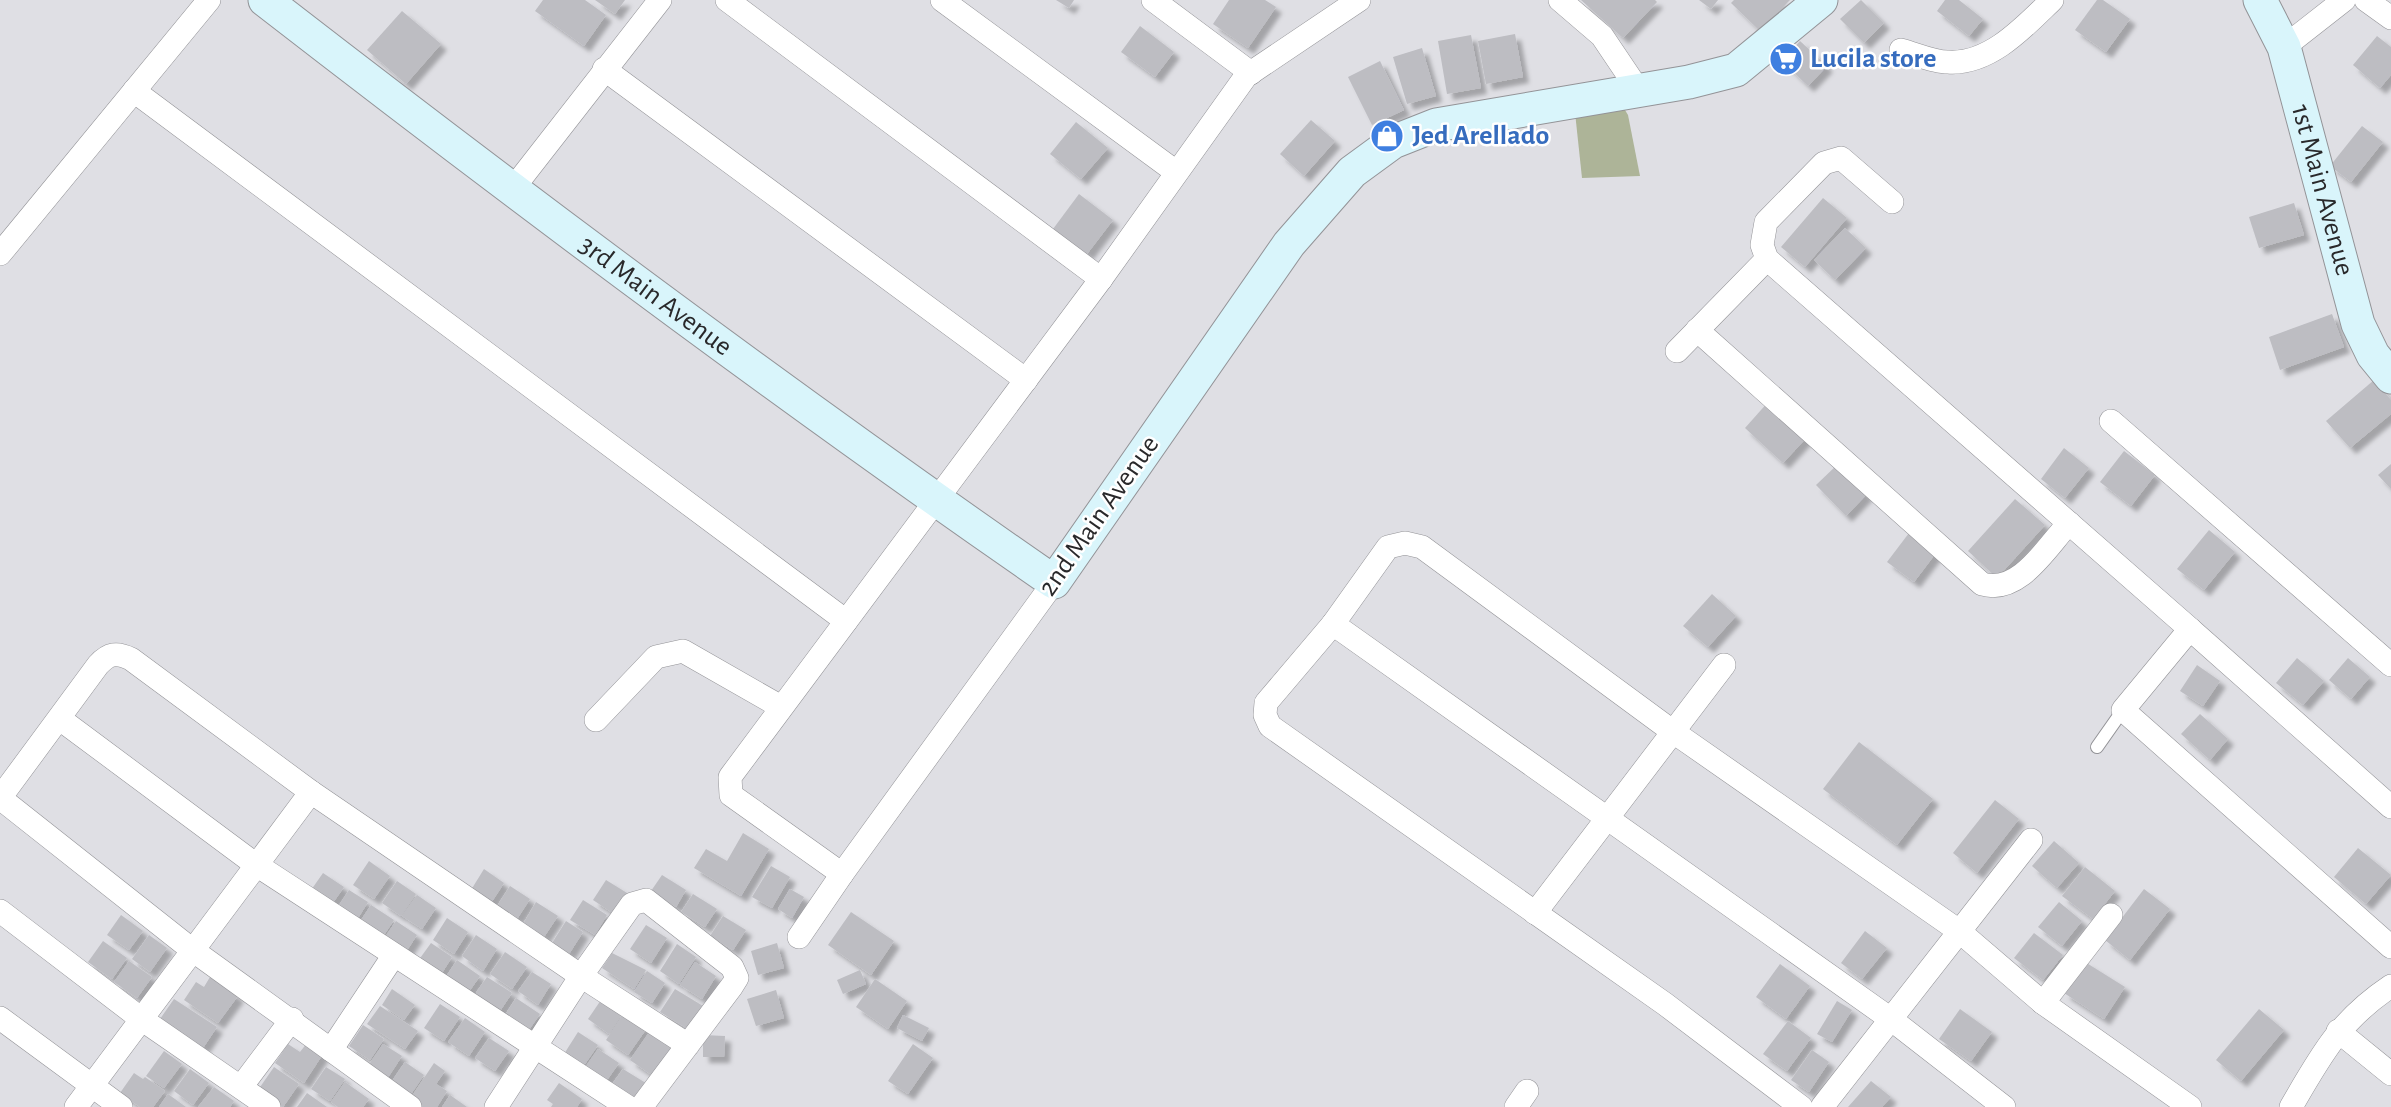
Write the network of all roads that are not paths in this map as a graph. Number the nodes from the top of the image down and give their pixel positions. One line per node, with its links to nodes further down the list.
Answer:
1 (209, 0): 19 (street)
2 (265, 0): 22 (street, 3rd Main Avenue)
3 (660, 0): 17 (street)
4 (727, 0): 26 (street)
5 (942, 0): 21 (street)
6 (1153, 0): 18 (street)
7 (1359, 0): 18 (street)
8 (1560, 0): 20 (street)
9 (2052, 0): 16 (street)
10 (2260, 0): 15 (street, 1st Main Avenue)
11 (2344, 0): 15 (street)
12 (2366, 0): 14 (street)
13 (1812, 3): 20 (street, 2nd Main Avenue)
14 (2391, 18)
15 (2284, 47): 29 (street, 1st Main Avenue)
16 (1901, 50)
17 (604, 69): 22 (street); 30 (street)
18 (1251, 73): 21 (street)
19 (134, 91): 24 (street); 35 (street)
20 (1639, 91): 34 (street, 2nd Main Avenue)
21 (1175, 172): 26 (street)
22 (511, 191): 32 (street, 3rd Main Avenue)
23 (1892, 202): 25 (street)
24 (0, 254)
25 (1767, 259): 27 (street); 33 (street)
26 (1101, 279): 30 (street)
27 (1697, 330): 28 (street); 33 (street)
28 (1677, 351)
29 (2391, 377)
30 (1026, 380): 32 (street)
31 (2111, 421): 39 (street)
32 (936, 500): 34 (street, 3rd Main Avenue); 35 (street)
33 (2069, 523): 37 (street)
34 (1054, 582): 52 (street, 2nd Main Avenue)
35 (846, 621): 40 (street)
36 (1333, 624): 44 (street); 49 (street); 54 (street)
37 (2190, 629): 41 (street); 48 (street)
38 (1724, 665): 44 (street)
39 (2391, 665)
40 (780, 706): 43 (street); 52 (street)
41 (2123, 710): 45 (lane); 58 (street)
42 (60, 719): 46 (street); 47 (street); 51 (street)
43 (596, 720)
44 (1672, 731): 49 (street); 56 (street)
45 (2097, 747)
46 (311, 792): 51 (street); 61 (street)
47 (0, 798): 59 (street)
48 (2391, 807)
49 (1608, 819): 54 (street); 67 (street)
50 (2031, 840): 56 (street)
51 (255, 864): 59 (street); 60 (street)
52 (842, 874): 57 (street, 2nd Main Avenue)
53 (0, 911): 65 (street)
54 (1535, 913): 82 (street)
55 (2111, 915): 63 (street)
56 (1959, 931): 63 (street); 67 (street)
57 (799, 937)
58 (2391, 947)
59 (191, 949): 65 (street); 66 (street)
60 (394, 955): 70 (street); 71 (street)
61 (581, 976): 69 (street); 69 (street); 70 (street)
62 (2391, 986): 68 (street)
63 (2043, 1003): 85 (street)
64 (0, 1018): 73 (street)
65 (141, 1018): 73 (street); 74 (street)
66 (292, 1019): 71 (street); 74 (street)
67 (1892, 1020): 83 (street); 84 (street)
68 (2338, 1031): 72 (street); 86 (street)
69 (688, 1045): 81 (street)
70 (534, 1046): 79 (street); 80 (street)
71 (331, 1050): 78 (street)
72 (2391, 1074)
73 (91, 1086): 75 (street); 76 (street)
74 (241, 1087): 77 (street)
75 (76, 1107)
76 (121, 1107)
77 (269, 1107)
78 (410, 1107)
79 (496, 1107)
80 (628, 1107)
81 (641, 1107)
82 (1801, 1107)
83 (1822, 1107)
84 (2004, 1107)
85 (2190, 1107)
86 (2291, 1107)

